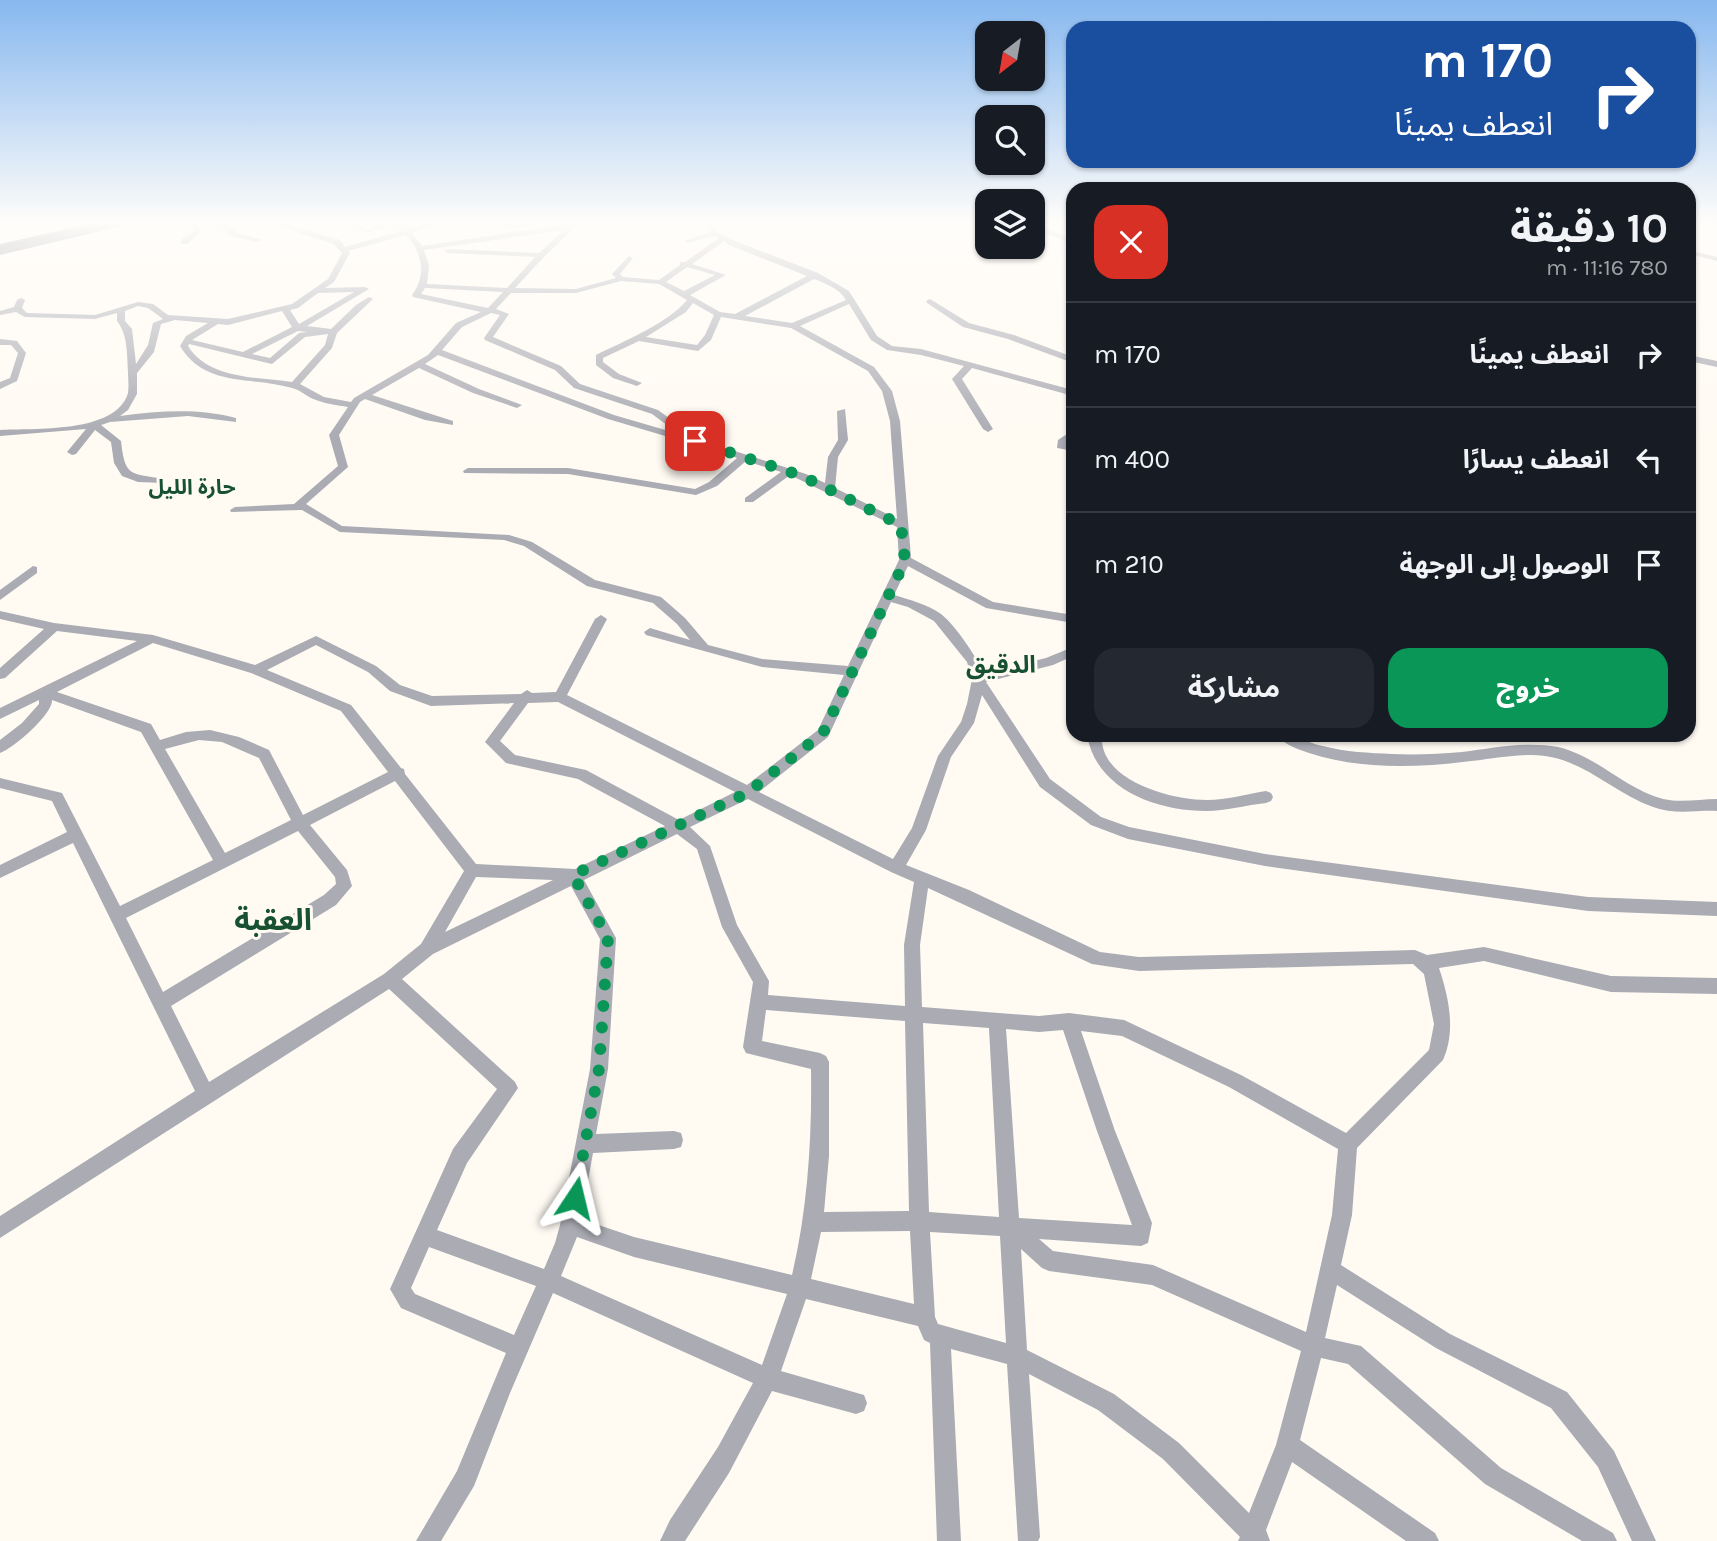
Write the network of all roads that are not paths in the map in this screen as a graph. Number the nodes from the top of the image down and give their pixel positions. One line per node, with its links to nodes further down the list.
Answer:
1 (313, 294): 16 (street)
2 (356, 294): 24 (street)
3 (417, 294): 17 (street)
4 (506, 294): 17 (street)
5 (679, 294): 9 (street)
6 (693, 294): 9 (street)
7 (779, 294): 20 (street)
8 (845, 294): 12 (street)
9 (687, 298): 19 (street); 26 (street)
10 (369, 299): 25 (street)
11 (21, 300): 14 (street)
12 (850, 301): 23 (street); 35 (street)
13 (930, 301): 31 (street)
14 (18, 309): 15 (street); 18 (street)
15 (121, 309): 21 (street); 36 (street)
16 (285, 309): 22 (street); 24 (street)
17 (490, 311): 29 (street); 51 (street)
18 (0, 313)
19 (718, 314): 20 (street); 26 (street)
20 (736, 317): 23 (street)
21 (175, 318): 22 (street); 36 (street)
22 (215, 322): 27 (street)
23 (793, 326): 61 (street)
24 (297, 328): 25 (street); 30 (street)
25 (329, 331): 30 (street); 38 (street)
26 (638, 338): 37 (street)
27 (187, 341): 30 (street); 38 (street)
28 (0, 342): 39 (street)
29 (436, 351): 34 (street); 51 (street)
30 (244, 355)
31 (1066, 357)
32 (1696, 359): 33 (street)
33 (1717, 363)
34 (418, 364): 41 (street); 43 (street)
35 (971, 365): 40 (street); 49 (street)
36 (131, 374): 45 (street)
37 (637, 383)
38 (294, 385): 42 (street)
39 (0, 386)
40 (1066, 391)
41 (364, 396): 42 (street); 47 (street)
42 (353, 405): 59 (street)
43 (517, 405)
44 (842, 411): 57 (street)
45 (112, 420): 46 (street); 48 (street)
46 (233, 420)
47 (450, 423)
48 (94, 425): 50 (street); 52 (street); 56 (street)
49 (988, 429)
50 (0, 433)
51 (695, 441): 53 (street)
52 (72, 452)
53 (743, 458): 54 (street); 55 (street)
54 (468, 471)
55 (788, 472): 57 (street); 58 (street)
56 (160, 481)
57 (830, 488): 61 (street)
58 (749, 500)
59 (296, 508): 60 (street); 72 (street)
60 (235, 510)
61 (901, 525): 62 (street)
62 (905, 561): 65 (street); 67 (street)
63 (33, 570): 64 (street)
64 (0, 596)
65 (889, 598): 75 (street); 77 (street)
66 (0, 615): 69 (street)
67 (1066, 618)
68 (601, 619): 80 (street)
69 (54, 627): 71 (street); 76 (street)
70 (650, 632): 72 (street)
71 (153, 639): 74 (street); 78 (street)
72 (704, 648): 75 (street)
73 (1066, 654): 77 (street)
74 (256, 670): 79 (street); 86 (street)
75 (852, 671): 88 (street)
76 (0, 676)
77 (978, 679): 95 (street); 100 (street)
78 (44, 692): 81 (street); 84 (street); 85 (street)
79 (527, 695): 80 (street); 92 (street)
80 (560, 697): 88 (street)
81 (0, 714)
82 (1096, 742): 89 (street)
83 (1299, 742): 90 (street)
84 (156, 747): 91 (street); 94 (street)
85 (0, 748)
86 (399, 773): 91 (street); 96 (street)
87 (0, 783): 93 (street)
88 (747, 793): 92 (street); 95 (street)
89 (1266, 797)
90 (1717, 805)
91 (300, 823): 94 (street); 107 (street)
92 (678, 826): 98 (street); 106 (street)
93 (76, 835): 97 (street); 101 (street)
94 (222, 862): 101 (street)
95 (896, 868): 99 (street)
96 (472, 870): 98 (street); 102 (street)
97 (0, 872)
98 (573, 875): 102 (street); 113 (street)
99 (922, 879): 103 (street); 108 (street)
100 (1717, 909)
101 (117, 915): 107 (street)
102 (427, 949): 104 (street)
103 (1426, 963): 105 (street); 114 (street)
104 (390, 979): 111 (street); 120 (street)
105 (1717, 986)
106 (759, 1002): 108 (street); 116 (street)
107 (160, 1003): 111 (street)
108 (914, 1012): 109 (street); 115 (street)
109 (997, 1020): 110 (street); 118 (street)
110 (1069, 1021): 114 (street); 118 (street)
111 (206, 1094): 119 (street)
112 (674, 1140): 113 (street)
113 (584, 1144): 117 (street)
114 (1348, 1144): 121 (street)
115 (919, 1221): 116 (street); 118 (street); 124 (street)
116 (815, 1222): 123 (street)
117 (570, 1225): 122 (street); 123 (street)
118 (1007, 1225): 126 (street); 128 (street)
119 (0, 1228)
120 (423, 1235): 122 (street); 127 (street)
121 (1332, 1270): 126 (street); 139 (street)
122 (547, 1280): 127 (street); 129 (street)
123 (799, 1285): 124 (street); 129 (street)
124 (925, 1317): 125 (street)
125 (940, 1337): 128 (street); 136 (street)
126 (1313, 1346): 131 (street); 138 (street)
127 (518, 1347): 134 (street)
128 (1019, 1357): 132 (street); 133 (street)
129 (766, 1378): 130 (street); 135 (street)
130 (856, 1403)
131 (1287, 1445): 133 (street); 137 (street)
132 (1028, 1537)
133 (1254, 1539)
134 (428, 1541)
135 (671, 1541)
136 (949, 1541)
137 (1427, 1541)
138 (1605, 1541)
139 (1644, 1541)

